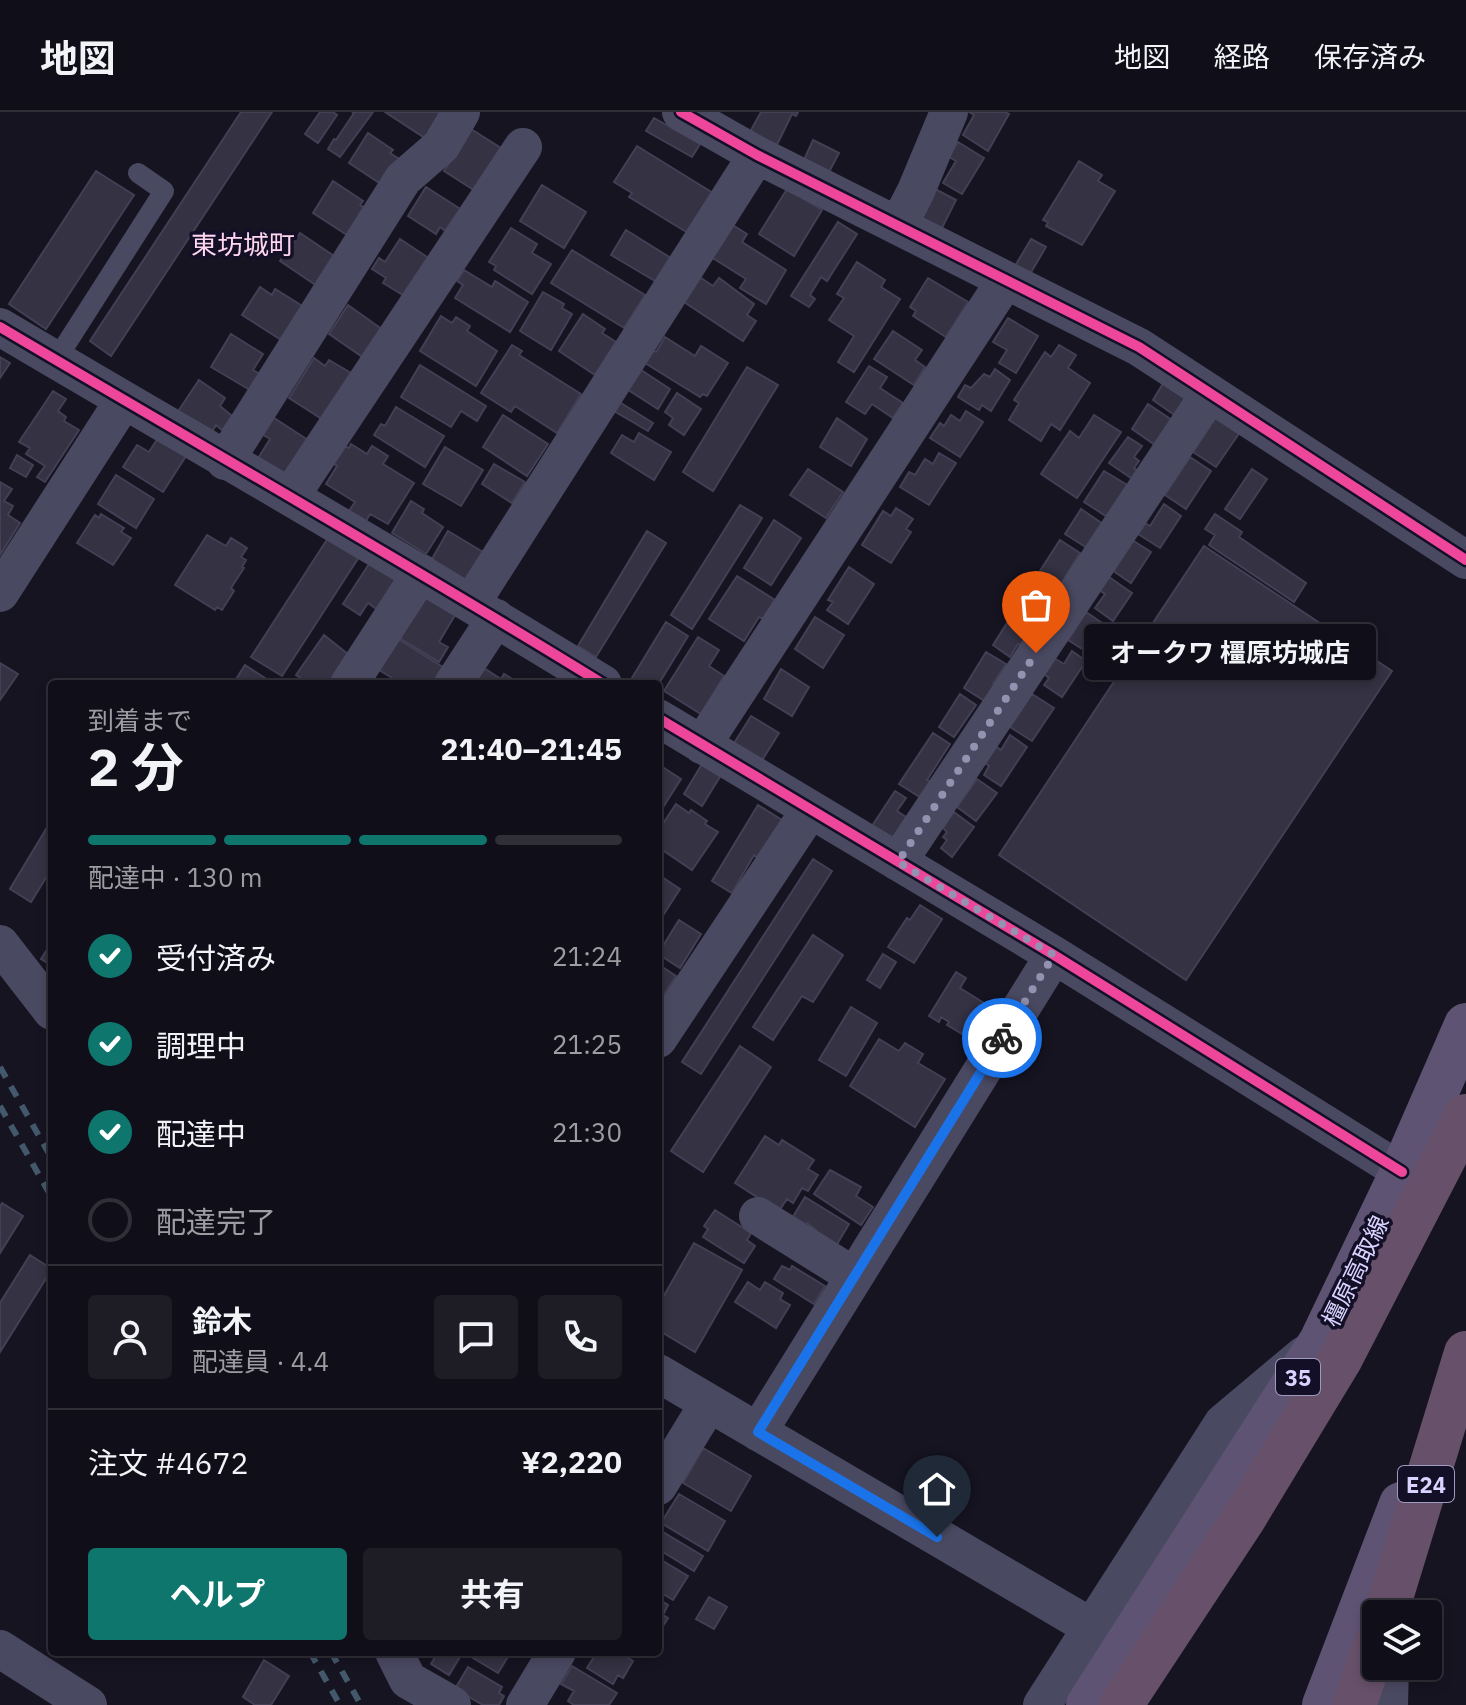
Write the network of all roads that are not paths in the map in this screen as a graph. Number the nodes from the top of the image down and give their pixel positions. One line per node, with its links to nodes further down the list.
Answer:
1 (461, 112): 13 (street)
2 (681, 112): 5 (street)
3 (949, 112): 7 (street)
4 (523, 147): 14 (street)
5 (757, 155): 7 (street); 18 (street)
6 (138, 173): 10 (lane)
7 (898, 226): 8 (street)
8 (1005, 281): 11 (street); 23 (street)
9 (0, 327): 10 (street)
10 (56, 360): 12 (street)
11 (1210, 393): 15 (street); 25 (street)
12 (124, 400): 13 (street); 17 (street)
13 (225, 461): 14 (street)
14 (290, 497): 16 (street)
15 (1466, 560)
16 (421, 573): 18 (street); 19 (street)
17 (0, 593)
18 (484, 610): 20 (street); 21 (street)
19 (352, 680)
20 (455, 680)
21 (597, 680)
22 (662, 720): 23 (street)
23 (702, 745): 24 (street)
24 (810, 810): 25 (street); 30 (street)
25 (898, 862): 27 (street)
26 (0, 944): 28 (street)
27 (1054, 955): 32 (street); 34 (street)
28 (48, 1006)
29 (1466, 1025): 32 (main road, 橿原高取線 / 35)
30 (662, 1033)
31 (1466, 1116): 56 (highway)
32 (1402, 1172): 35 (main road, 橿原高取線 / 35)
33 (758, 1216): 34 (street)
34 (854, 1276): 40 (street)
35 (1321, 1341): 45 (street); 55 (main road, 橿原高取線 / 35)
36 (1466, 1342): 42 (main road)
37 (1466, 1353): 44 (highway, E24, bridge)
38 (662, 1375): 39 (street)
39 (709, 1403): 40 (street); 41 (street)
40 (758, 1432): 45 (street)
41 (662, 1479)
42 (1394, 1522): 43 (street); 57 (main road)
43 (1390, 1600)
44 (1393, 1600)
45 (1091, 1627): 54 (street)
46 (0, 1649): 51 (street)
47 (396, 1656): 52 (street)
48 (555, 1656): 53 (street)
49 (1363, 1680): 58 (highway)
50 (1390, 1680): 59 (street)
51 (88, 1705)
52 (452, 1705)
53 (525, 1705)
54 (1042, 1705)
55 (1088, 1705)
56 (1121, 1705)
57 (1324, 1705)
58 (1354, 1705)
59 (1389, 1705)

